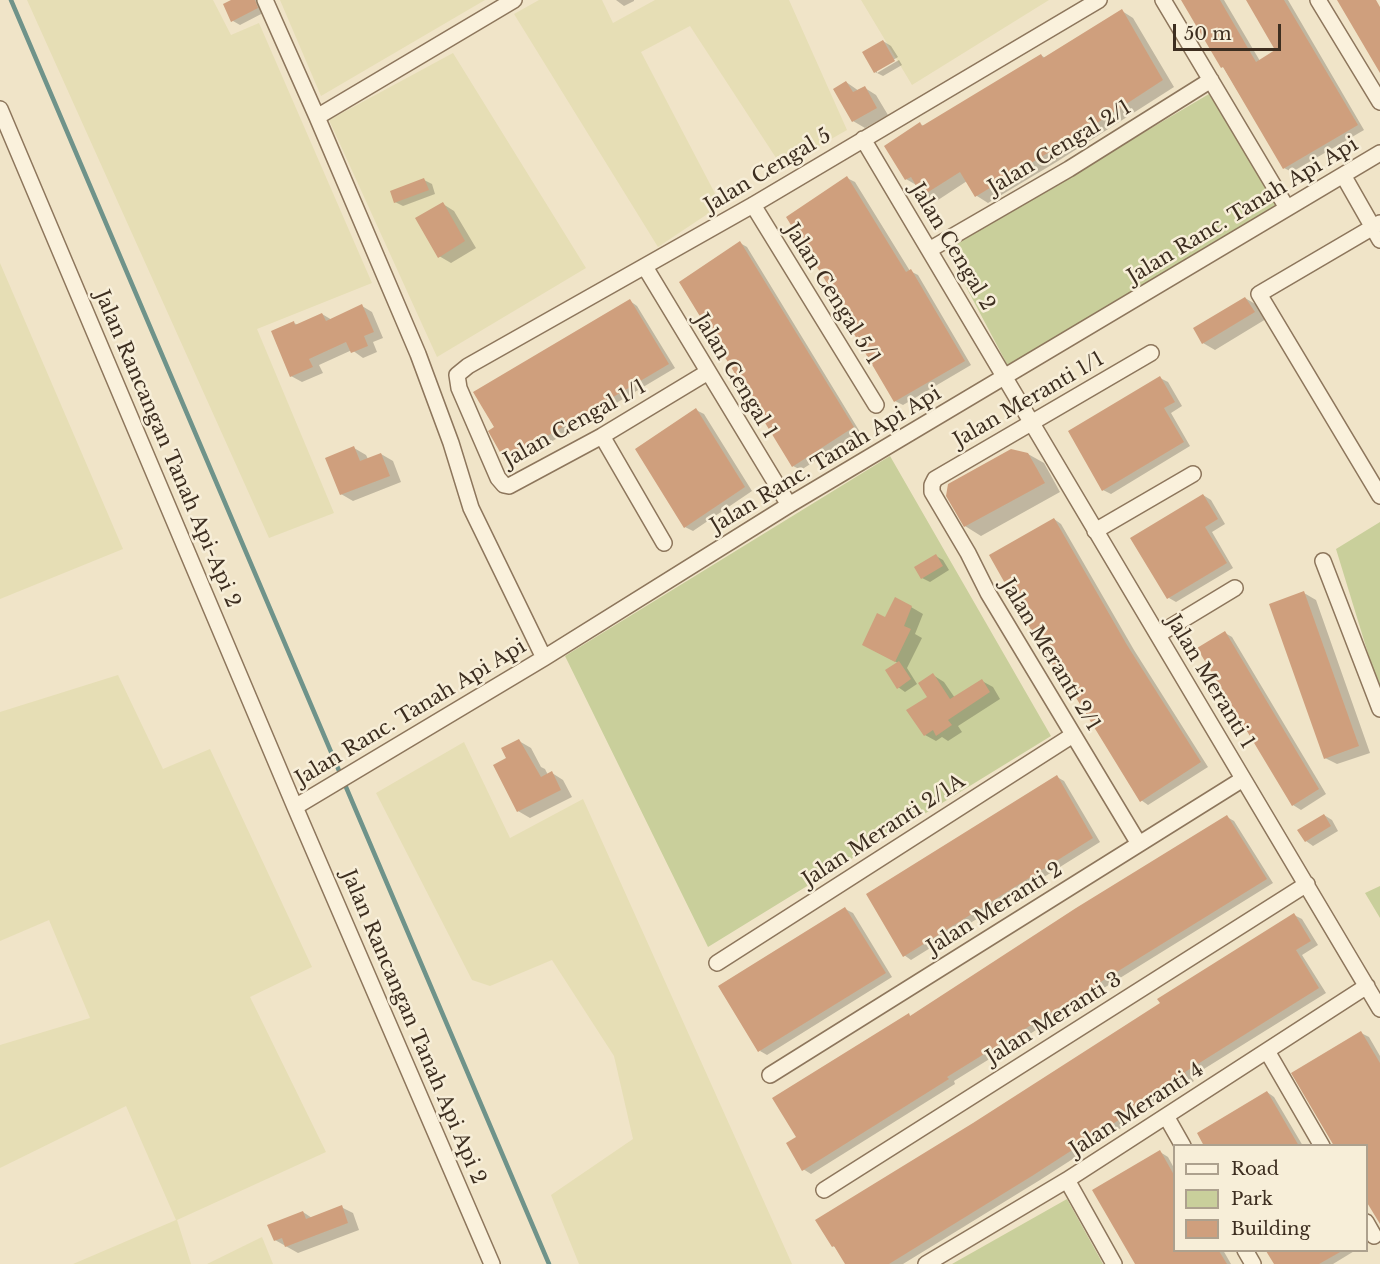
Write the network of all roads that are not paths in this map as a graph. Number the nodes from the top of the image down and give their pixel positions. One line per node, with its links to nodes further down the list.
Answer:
1 (265, 0): 9 (street)
2 (514, 0): 9 (street)
3 (1099, 0): 10 (street, Jalan Cengal 5)
4 (1163, 0): 6 (street)
5 (1318, 0): 7 (street)
6 (1211, 80): 14 (street); 16 (street, Jalan Cengal 2/1)
7 (1380, 102)
8 (0, 109): 38 (street, Jalan Rancangan Tanah Api-Api 2)
9 (317, 117): 34 (street)
10 (862, 139): 13 (street, Jalan Cengal 5); 16 (street, Jalan Cengal 2)
11 (1380, 153): 12 (street, Jalan Ranc. Tanah Api Api)
12 (1343, 175): 14 (street, Jalan Ranc. Tanah Api Api); 15 (street)
13 (753, 206): 17 (street, Jalan Cengal 5); 22 (street, Jalan Cengal 5/1)
14 (1287, 208): 21 (street, Jalan Ranc. Tanah Api Api)
15 (1378, 230): 27 (street)
16 (929, 250): 21 (street, Jalan Cengal 2)
17 (645, 267): 19 (street, Jalan Cengal 1); 20 (street, Jalan Cengal 5)
18 (1151, 353): 23 (street, Jalan Meranti 1/1)
19 (708, 372): 24 (street, Jalan Cengal 1/1); 28 (street, Jalan Cengal 1)
20 (457, 375): 24 (street, Jalan Cengal 1/1)
21 (1006, 377): 23 (street, Jalan Meranti 1); 28 (street, Jalan Ranc. Tanah Api Api)
22 (876, 405)
23 (1031, 422): 26 (street, Jalan Meranti 1/1); 29 (street, Jalan Meranti 1)
24 (603, 436): 30 (street)
25 (1193, 474): 29 (street)
26 (932, 485): 36 (street, Jalan Meranti 2/1)
27 (1380, 496)
28 (789, 505): 34 (street, Jalan Ranc. Tanah Api Api)
29 (1095, 531): 33 (street, Jalan Meranti 1)
30 (664, 543)
31 (1323, 561): 35 (street)
32 (1235, 588): 33 (street)
33 (1159, 634): 37 (street, Jalan Meranti 1)
34 (544, 658): 38 (street, Jalan Ranc. Tanah Api Api)
35 (1380, 709)
36 (1073, 735): 39 (street, Jalan Meranti 2/1); 41 (street, Jalan Meranti 2/1A)
37 (1243, 779): 39 (street, Jalan Meranti 2); 40 (street, Jalan Meranti 1)
38 (295, 807): 53 (street, Jalan Rancangan Tanah Api Api 2)
39 (1139, 844): 45 (street, Jalan Meranti 2)
40 (1307, 884): 42 (street, Jalan Meranti 1); 50 (street, Jalan Meranti 3)
41 (717, 963)
42 (1367, 987): 43 (street, Jalan Meranti 1); 44 (street, Jalan Meranti 4)
43 (1380, 1009)
44 (1267, 1051): 46 (street, Jalan Meranti 4); 48 (street)
45 (770, 1075)
46 (1166, 1116): 47 (street); 49 (street, Jalan Meranti 4)
47 (1183, 1144)
48 (1321, 1144)
49 (1067, 1180): 54 (street, Jalan Meranti 4); 55 (street)
50 (824, 1190)
51 (1368, 1226): 52 (street)
52 (1374, 1236)
53 (492, 1264)
54 (926, 1264)
55 (1114, 1264)

